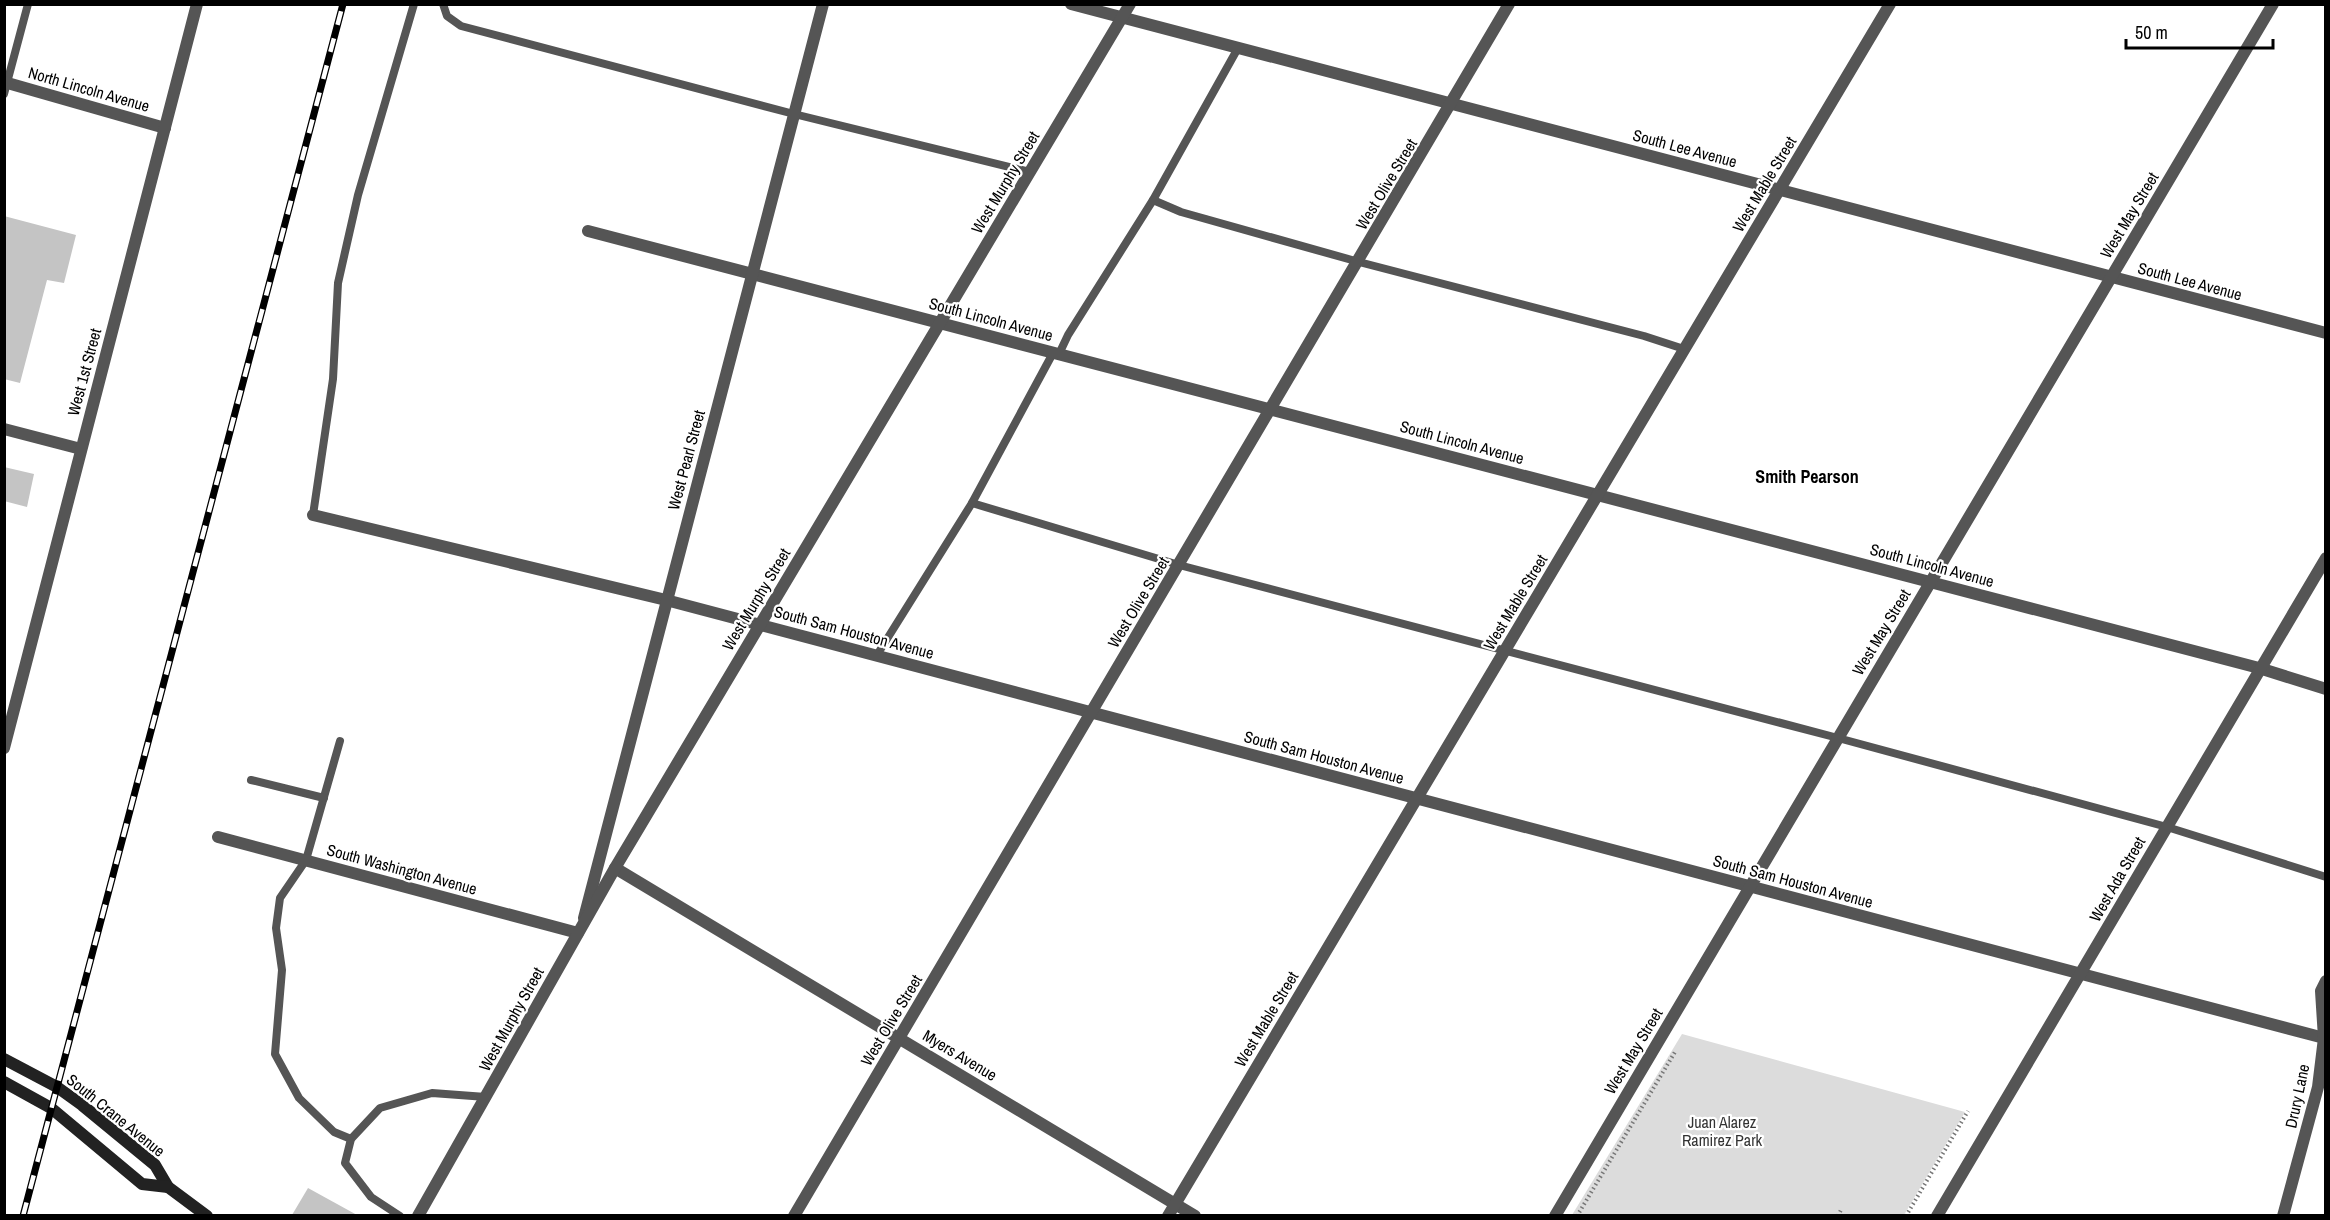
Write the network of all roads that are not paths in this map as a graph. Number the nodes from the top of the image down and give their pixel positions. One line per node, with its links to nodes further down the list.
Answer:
1 (28, 4): 13 (lane)
2 (198, 4): 16 (street, West 1st Street)
3 (414, 4): 33 (lane)
4 (442, 4): 15 (lane)
5 (823, 4): 15 (street, West Pearl Street)
6 (1071, 4): 11 (street, South Lee Avenue)
7 (1130, 4): 11 (street, West Murphy Street)
8 (1509, 4): 14 (street, West Olive Street)
9 (1890, 4): 18 (street, West Mable Street)
10 (2273, 4): 23 (street, West May Street)
11 (1122, 18): 12 (street, South Lee Avenue); 17 (street, West Murphy Street)
12 (1238, 48): 14 (street, South Lee Avenue); 19 (lane)
13 (6, 86): 16 (street, North Lincoln Avenue)
14 (1452, 104): 18 (street, South Lee Avenue); 21 (street, West Olive Street)
15 (794, 114): 17 (lane); 22 (street, West Pearl Street)
16 (165, 128): 30 (street, West 1st Street)
17 (1030, 172): 24 (street, West Murphy Street)
18 (1779, 190): 23 (street, South Lee Avenue); 26 (street, West Mable Street)
19 (1153, 200): 21 (lane); 27 (lane)
20 (588, 231): 22 (street, South Lincoln Avenue)
21 (1359, 262): 26 (lane); 28 (street, West Olive Street)
22 (752, 274): 24 (street, South Lincoln Avenue); 37 (street, West Pearl Street)
23 (2111, 277): 25 (street, South Lee Avenue); 36 (street, West May Street)
24 (940, 323): 27 (street, South Lincoln Avenue); 38 (street, West Murphy Street)
25 (2325, 333)
26 (1684, 349): 31 (street, West Mable Street)
27 (1056, 353): 28 (street, South Lincoln Avenue); 32 (lane)
28 (1271, 410): 31 (street, South Lincoln Avenue); 35 (street, West Olive Street)
29 (4, 429): 30 (street)
30 (81, 449): 46 (street, West 1st Street)
31 (1598, 495): 36 (street, South Lincoln Avenue); 39 (street, West Mable Street)
32 (972, 503): 35 (lane); 40 (lane)
33 (313, 515): 37 (street, South Sam Houston Avenue)
34 (2325, 558): 41 (street, West Ada Street)
35 (1179, 565): 39 (lane); 43 (street, West Olive Street)
36 (1930, 582): 41 (street, South Lincoln Avenue); 44 (street, West May Street)
37 (666, 600): 38 (street, South Sam Houston Avenue); 56 (street, West Pearl Street)
38 (760, 625): 40 (street, South Sam Houston Avenue); 53 (street, West Murphy Street)
39 (1505, 650): 44 (lane); 49 (street, West Mable Street)
40 (877, 656): 43 (street, South Sam Houston Avenue)
41 (2259, 668): 42 (street, South Lincoln Avenue); 50 (street, West Ada Street)
42 (2325, 689)
43 (1092, 712): 49 (street, South Sam Houston Avenue); 59 (street, West Olive Street)
44 (1838, 738): 50 (lane); 55 (street, West May Street)
45 (340, 741): 48 (lane)
46 (4, 747)
47 (251, 780): 48 (lane)
48 (324, 798): 52 (lane)
49 (1416, 798): 55 (street, South Sam Houston Avenue); 66 (street, West Mable Street)
50 (2167, 827): 54 (lane); 57 (street, West Ada Street)
51 (218, 837): 52 (street, South Washington Avenue)
52 (306, 860): 56 (street, South Washington Avenue); 64 (lane)
53 (615, 868): 56 (street, West Murphy Street); 59 (street, Myers Avenue)
54 (2325, 877)
55 (1750, 886): 57 (street, South Sam Houston Avenue); 73 (street, West May Street)
56 (580, 928): 63 (street, West Murphy Street)
57 (2081, 974): 60 (street, South Sam Houston Avenue); 74 (street, West Ada Street)
58 (2324, 988): 60 (street, Drury Lane)
59 (899, 1038): 66 (street, Myers Avenue); 70 (street, West Olive Street)
60 (2324, 1038): 75 (street, Drury Lane)
61 (4, 1059): 65 (main road, South Crane Avenue)
62 (4, 1083): 65 (main road, South Crane Avenue)
63 (486, 1096): 64 (lane); 69 (street, West Murphy Street)
64 (351, 1139): 68 (lane)
65 (168, 1187): 67 (main road, South Crane Avenue)
66 (1175, 1203): 71 (street, West Mable Street); 72 (street, Myers Avenue)
67 (207, 1215)
68 (400, 1215)
69 (418, 1215)
70 (794, 1215)
71 (1168, 1215)
72 (1195, 1215)
73 (1555, 1215)
74 (1937, 1215)
75 (2283, 1215)

